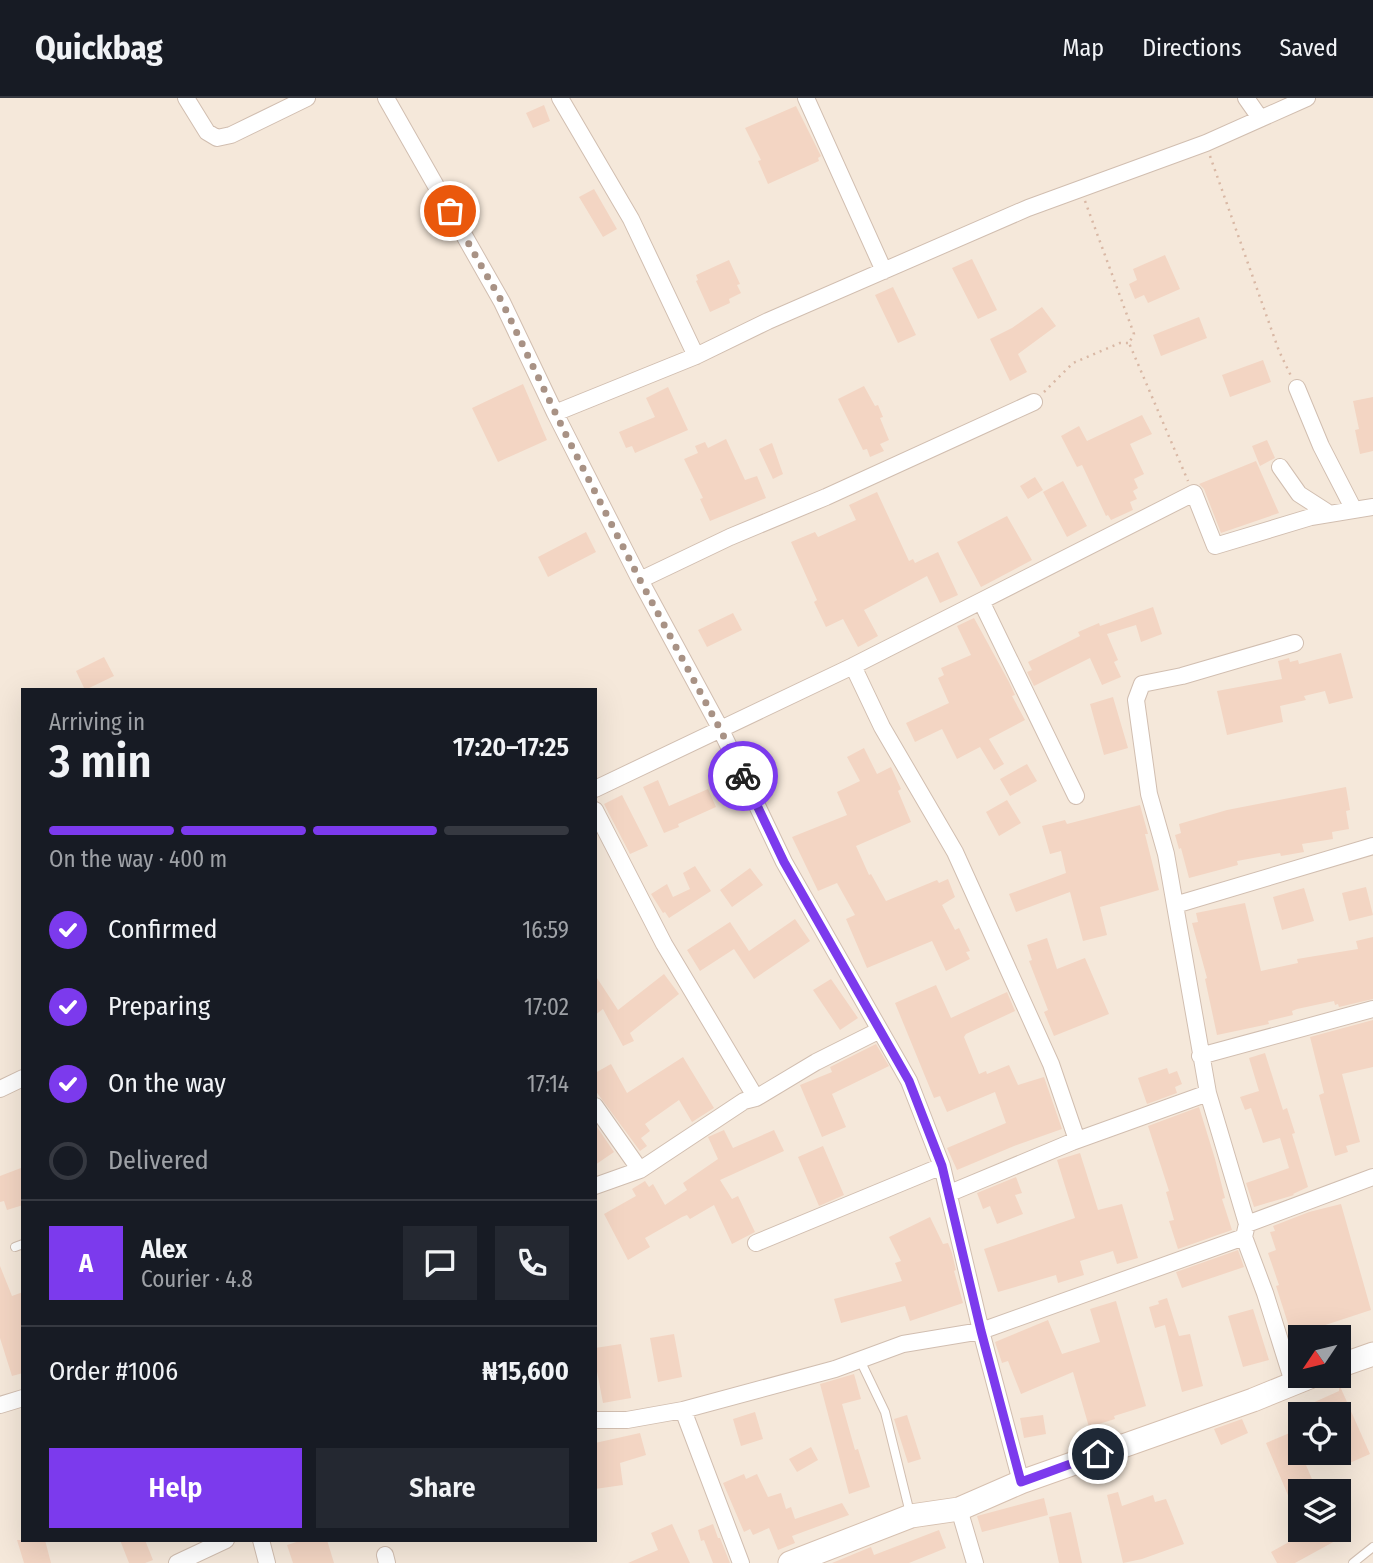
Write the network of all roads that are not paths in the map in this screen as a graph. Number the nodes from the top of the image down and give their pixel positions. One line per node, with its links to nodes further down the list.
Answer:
1 (186, 98): 2 (street)
2 (307, 98)
3 (386, 98): 13 (street)
4 (560, 98): 10 (street)
5 (806, 98): 9 (street)
6 (1246, 98): 8 (street)
7 (1307, 98): 8 (street)
8 (1260, 118): 9 (street)
9 (884, 271): 10 (street)
10 (696, 356): 13 (street)
11 (1297, 388): 16 (street)
12 (1034, 402): 18 (street)
13 (555, 413): 18 (street)
14 (1280, 467): 17 (street)
15 (1373, 507): 16 (street)
16 (1354, 510): 17 (street)
17 (1327, 512): 19 (street)
18 (640, 580): 22 (street)
19 (981, 601): 21 (street); 24 (street)
20 (1295, 643): 27 (street)
21 (853, 666): 22 (street); 36 (street)
22 (720, 729): 23 (street); 29 (street)
23 (597, 788)
24 (1076, 796)
25 (597, 814): 34 (street)
26 (1373, 846): 27 (street)
27 (1175, 905): 30 (street)
28 (1373, 1009): 30 (street)
29 (880, 1030): 34 (street); 37 (street)
30 (1200, 1056): 33 (street)
31 (21, 1079): 32 (street)
32 (0, 1089)
33 (1208, 1093): 36 (street); 42 (street)
34 (756, 1098): 38 (street)
35 (597, 1109): 38 (street)
36 (1077, 1140): 41 (street)
37 (942, 1166): 41 (street); 43 (street)
38 (640, 1170): 40 (street)
39 (1373, 1177): 42 (street)
40 (597, 1185)
41 (950, 1193): 44 (street)
42 (1245, 1230): 44 (street); 45 (street)
43 (756, 1243)
44 (981, 1331): 47 (street); 54 (street)
45 (1288, 1340)
46 (1373, 1354): 48 (street)
47 (860, 1360): 52 (street); 56 (lane)
48 (1351, 1362)
49 (1288, 1385): 54 (street)
50 (21, 1399): 51 (street)
51 (0, 1405)
52 (683, 1410): 53 (street); 62 (street)
53 (597, 1420)
54 (1021, 1482): 55 (street)
55 (959, 1509): 56 (street); 64 (street)
56 (911, 1516): 63 (street)
57 (222, 1542): 60 (street)
58 (262, 1542): 61 (street)
59 (1373, 1548): 65 (lane)
60 (177, 1563)
61 (267, 1563)
62 (741, 1563)
63 (790, 1563)
64 (975, 1563)
65 (1353, 1563)

